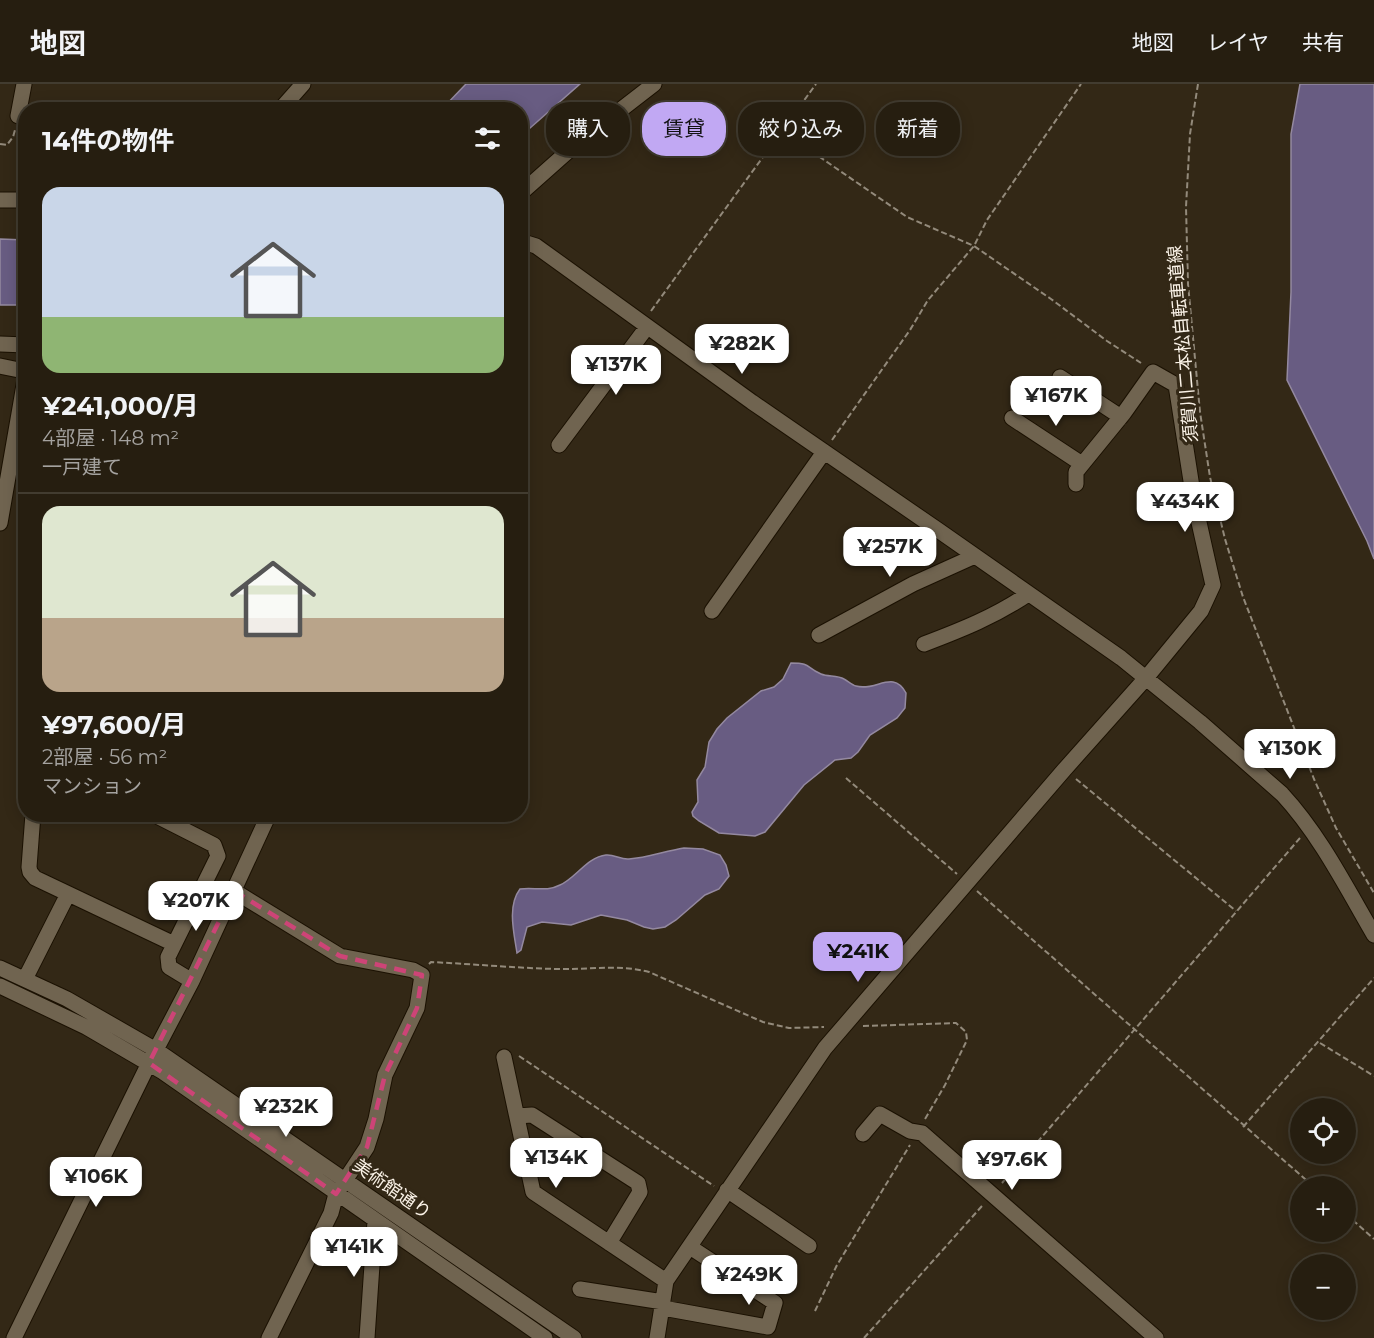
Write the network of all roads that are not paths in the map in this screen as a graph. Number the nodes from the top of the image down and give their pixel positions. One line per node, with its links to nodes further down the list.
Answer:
1 (24, 84): 4 (street)
2 (303, 84): 5 (street)
3 (654, 84): 6 (street)
4 (21, 102)
5 (287, 102)
6 (528, 187)
7 (0, 200): 8 (street)
8 (18, 200)
9 (528, 244): 10 (street)
10 (644, 325): 19 (street); 20 (street)
11 (0, 345): 12 (street)
12 (18, 345)
13 (0, 366): 14 (street)
14 (18, 370)
15 (1060, 376): 16 (street)
16 (1121, 417): 21 (street); 29 (street)
17 (1012, 418): 21 (street)
18 (18, 419): 23 (street)
19 (559, 446)
20 (824, 452): 24 (street); 26 (street)
21 (1082, 464): 22 (street)
22 (1076, 484)
23 (0, 523)
24 (975, 556): 25 (street); 27 (street)
25 (1028, 594): 28 (street); 29 (street)
26 (712, 611)
27 (819, 635)
28 (924, 644)
29 (1146, 678): 35 (street); 46 (street)
30 (33, 822): 34 (street)
31 (169, 822): 36 (street)
32 (265, 822): 33 (street)
33 (234, 891): 39 (street); 45 (street)
34 (68, 894): 36 (street); 38 (street)
35 (1374, 934)
36 (174, 944): 39 (street)
37 (0, 968): 38 (street, 美術館通り)
38 (25, 979): 41 (street, 美術館通り)
39 (192, 981): 41 (street)
40 (0, 986): 41 (street, 美術館通り)
41 (153, 1057): 45 (street, 美術館通り); 47 (street, 美術館通り); 55 (street)
42 (504, 1057): 43 (street)
43 (517, 1116): 49 (street); 49 (street)
44 (863, 1134): 61 (street)
45 (345, 1180): 47 (street); 59 (street, 美術館通り)
46 (726, 1192): 50 (street); 51 (street)
47 (336, 1194): 48 (street, 美術館通り); 56 (street)
48 (375, 1221): 57 (street); 58 (street, 美術館通り)
49 (609, 1243): 52 (street)
50 (809, 1246)
51 (690, 1247): 52 (street); 54 (street)
52 (666, 1281): 54 (street)
53 (580, 1289): 54 (street)
54 (663, 1305): 60 (street)
55 (14, 1338)
56 (269, 1338)
57 (367, 1338)
58 (545, 1338)
59 (574, 1338)
60 (657, 1338)
61 (1156, 1338)

